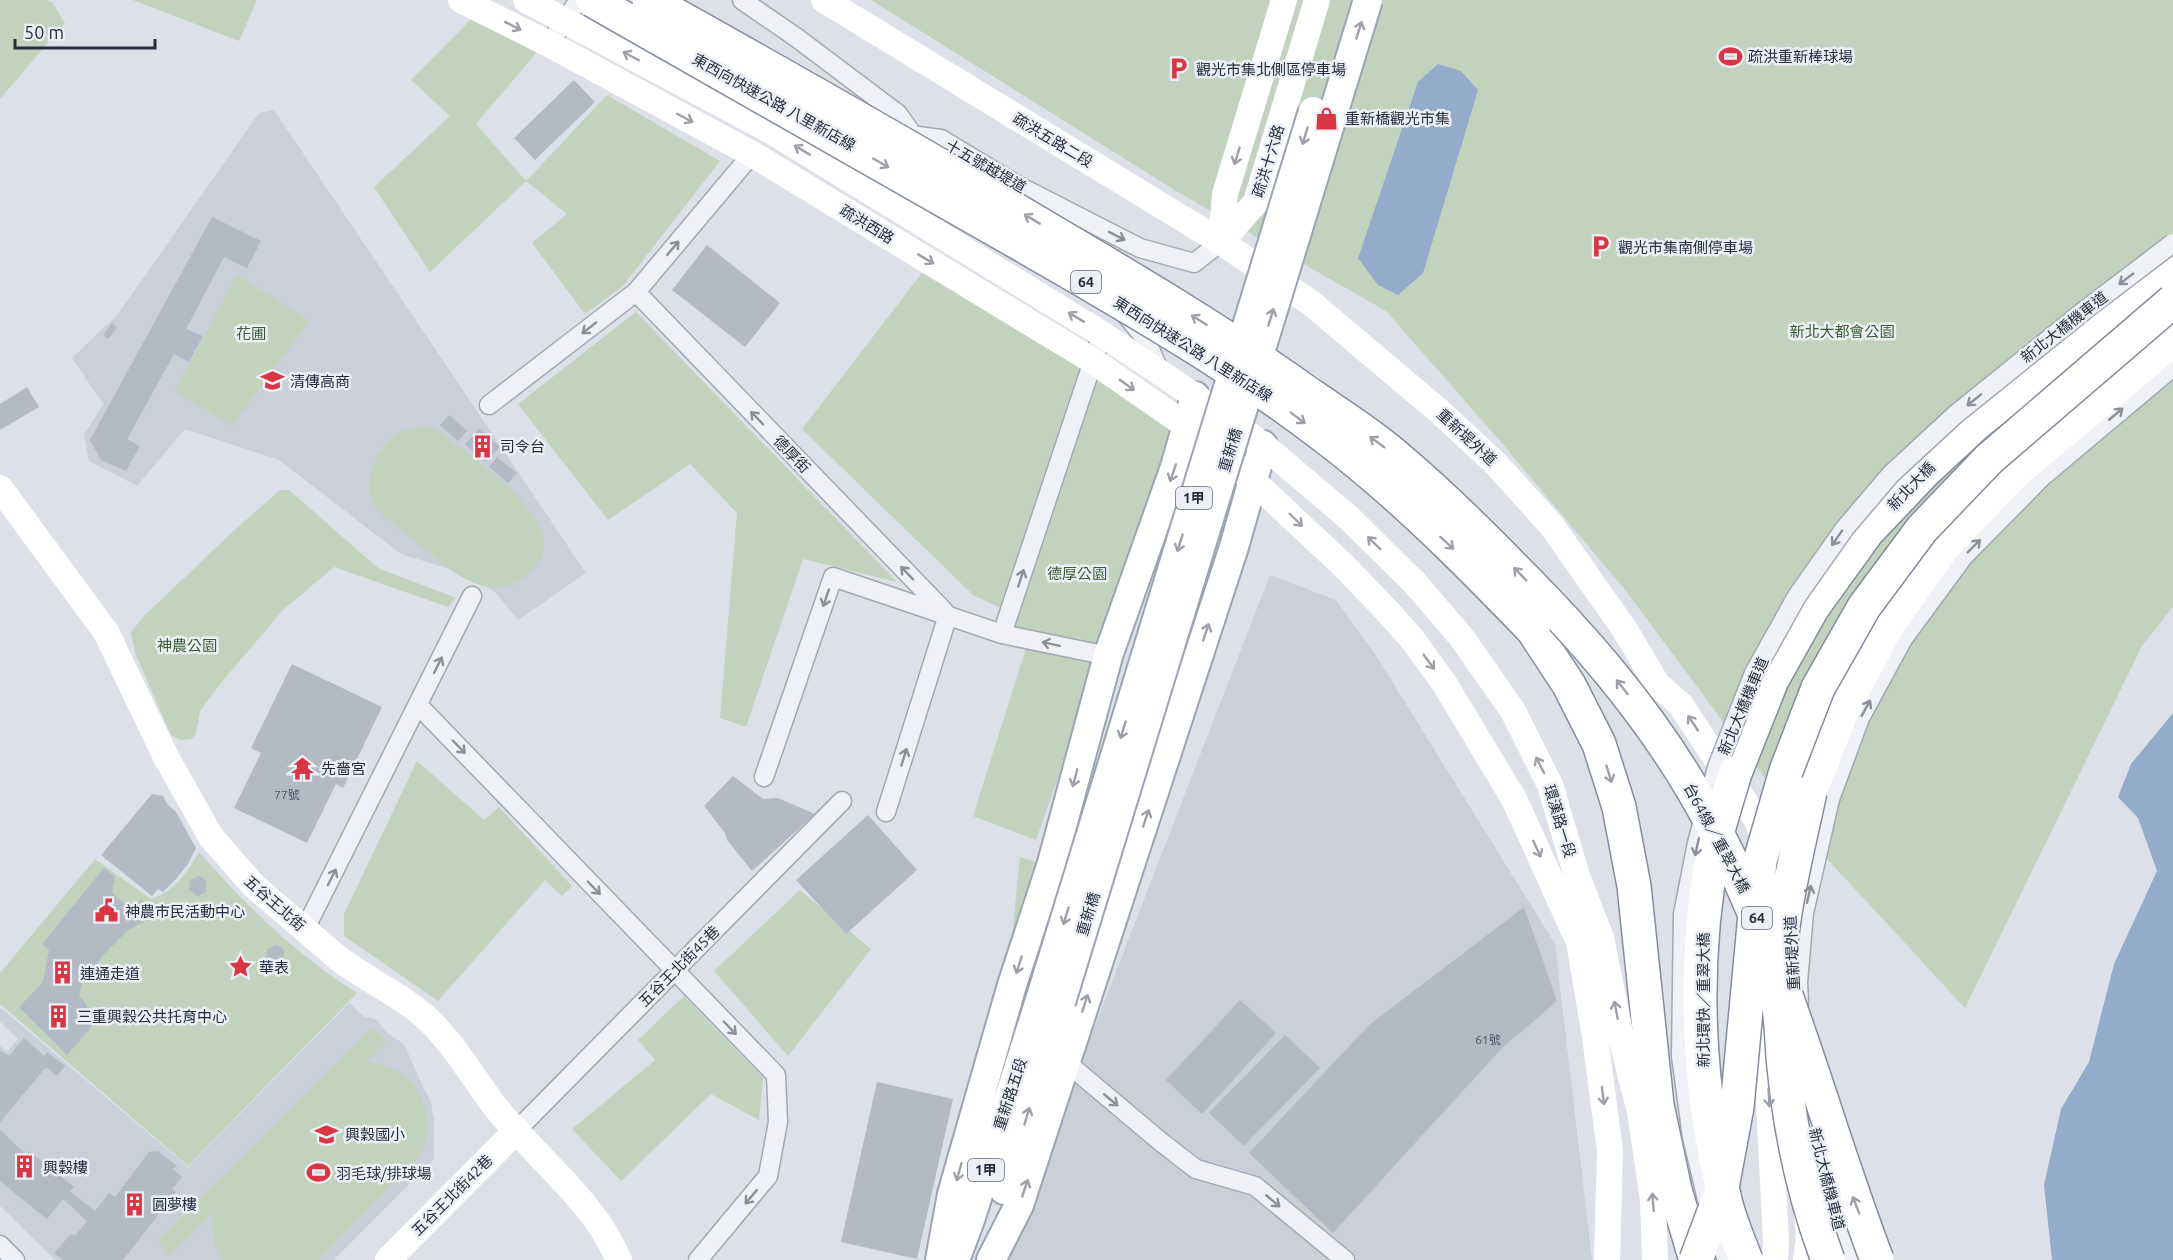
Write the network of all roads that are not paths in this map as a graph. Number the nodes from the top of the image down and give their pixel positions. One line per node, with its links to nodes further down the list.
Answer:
1 (461, 0): 15 (street, 疏洪西路, one-way to 15)
2 (526, 0): 13 (street, 疏洪西路)
3 (592, 0): 37 (highway, 東西向快速公路 八里新店線 / 64, one-way to 37, bridge)
4 (633, 0): 16 (street)
5 (649, 0): 37 (highway, 東西向快速公路 八里新店線 / 64, one-way to 5, bridge)
6 (742, 0): 16 (street)
7 (824, 0): 14 (street, 疏洪五路二段)
8 (844, 0): 14 (street, 疏洪五路二段)
9 (1284, 0): 18 (street, 疏洪十六路, one-way to 18)
10 (1317, 0): 18 (street, 疏洪十六路)
11 (1347, 0): 48 (main road, 重新橋 / 1甲, one-way to 48, bridge)
12 (1368, 0): 48 (main road, 重新橋 / 1甲, one-way to 12, bridge)
13 (572, 10): 15 (street); 24 (street, 疏洪西路, one-way to 13)
14 (885, 37): 18 (street, 疏洪五路二段)
15 (549, 44): 17 (street, 疏洪西路, one-way to 17)
16 (916, 137): 18 (street, 十五號越堤道, one-way to 18); 28 (street)
17 (752, 154): 21 (street, one-way to 17); 26 (street, 疏洪西路, one-way to 26)
18 (1221, 242): 40 (street, 重新堤外道)
19 (2173, 243): 65 (street, 新北大橋機車道, one-way to 65, bridge)
20 (2173, 269): 42 (highway, 新北大橋)
21 (636, 292): 30 (street, one-way to 30); 36 (street, 德厚街, one-way to 21)
22 (2173, 301): 63 (highway, bridge)
23 (2173, 316): 64 (highway, bridge)
24 (1102, 334): 26 (street); 28 (street, 疏洪西路)
25 (2173, 340): 69 (highway, bridge)
26 (1093, 361): 31 (street, 疏洪西路, one-way to 31); 38 (street, one-way to 26)
27 (2173, 367): 70 (street, 新北大橋機車道, one-way to 27, bridge)
28 (1160, 372): 29 (street, 疏洪西路)
29 (1195, 396): 31 (main road); 32 (street, 疏洪西路)
30 (489, 405)
31 (1187, 426): 33 (street, 疏洪西路); 39 (main road, one-way to 39)
32 (1263, 445): 33 (main road); 62 (street, 環漢路一段, one-way to 32)
33 (1253, 481): 49 (main road, one-way to 33); 61 (street, 環漢路一段, one-way to 61)
34 (0, 488): 46 (street, 五谷王北街)
35 (472, 596): 41 (street, one-way to 35)
36 (948, 615): 38 (street); 43 (street, one-way to 43); 45 (street, one-way to 36)
37 (1547, 623): 63 (highway, 64, one-way to 63); 71 (highway, 台64線／重翠大橋 / 64, one-way to 37, bridge)
38 (1002, 634): 39 (street, one-way to 38)
39 (1108, 656): 56 (main road, one-way to 56)
40 (1657, 684): 67 (street, 重新堤外道, one-way to 67); 68 (street, 重新堤外道, one-way to 40)
41 (418, 705): 46 (street, one-way to 41); 47 (street, one-way to 47)
42 (1735, 773): 66 (highway, 新北環快／重翠大橋, bridge)
43 (764, 777)
44 (842, 801): 47 (street, 五谷王北街45巷)
45 (886, 812)
46 (305, 929): 50 (street, 五谷王北街)
47 (674, 970): 50 (street, 五谷王北街45巷); 55 (street, one-way to 55)
48 (1051, 1000): 57 (main road, 重新路五段 / 1甲); 58 (main road, 重新路五段 / 1甲, one-way to 48)
49 (1066, 1062): 59 (main road, one-way to 49); 60 (street, one-way to 60)
50 (517, 1130): 53 (street, 五谷王北街42巷); 54 (street, 五谷王北街)
51 (0, 1245): 52 (street)
52 (15, 1260)
53 (388, 1260)
54 (620, 1260)
55 (698, 1260)
56 (940, 1260)
57 (955, 1260)
58 (981, 1260)
59 (991, 1260)
60 (1345, 1260)
61 (1607, 1260)
62 (1656, 1260)
63 (1696, 1260)
64 (1707, 1260)
65 (1727, 1260)
66 (1746, 1260)
67 (1775, 1260)
68 (1806, 1260)
69 (1828, 1260)
70 (1850, 1260)
71 (1877, 1260)

